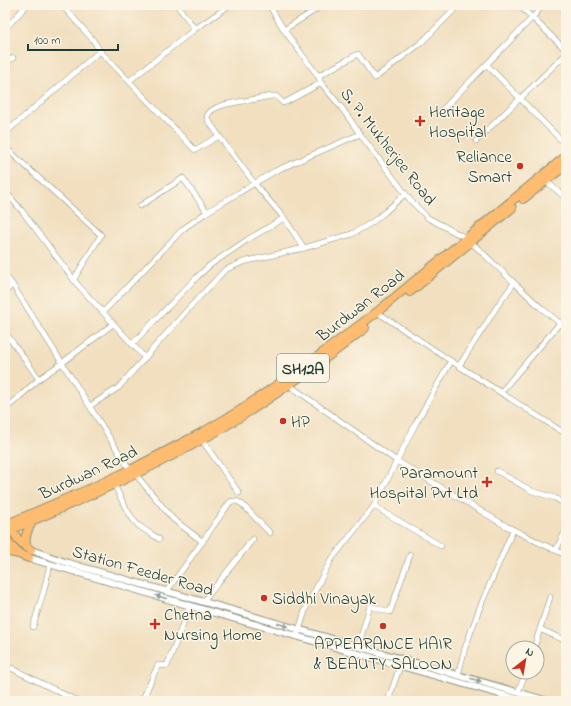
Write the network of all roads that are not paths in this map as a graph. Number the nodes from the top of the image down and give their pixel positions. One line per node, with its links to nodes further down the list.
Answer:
1 (27, 5): 11 (street)
2 (62, 5): 15 (street)
3 (177, 5): 12 (street)
4 (230, 5): 12 (street)
5 (269, 5): 13 (street, S. P. Mukherjee Road)
6 (323, 5): 13 (street)
7 (459, 5): 20 (street)
8 (519, 5): 10 (street)
9 (543, 5): 10 (street)
10 (532, 18): 14 (street); 19 (street)
11 (5, 29)
12 (195, 29): 21 (street)
13 (284, 30): 20 (street, S. P. Mukherjee Road)
14 (566, 50)
15 (100, 51): 21 (street); 25 (street)
16 (566, 54): 23 (street)
17 (13, 58): 18 (street)
18 (5, 63)
19 (487, 65): 23 (street); 24 (street)
20 (318, 76): 22 (street, S. P. Mukherjee Road)
21 (129, 80): 27 (street)
22 (321, 83): 26 (street, S. P. Mukherjee Road); 27 (street)
23 (520, 99): 28 (street); 29 (street)
24 (442, 110)
25 (5, 133)
26 (360, 134): 34 (street); 36 (street, S. P. Mukherjee Road)
27 (218, 136): 34 (street)
28 (476, 141)
29 (566, 145)
30 (5, 147): 44 (street)
31 (566, 156): 33 (main road, Burdwan Road / SH12A)
32 (566, 165): 33 (main road, Burdwan Road / SH12A)
33 (543, 179): 37 (street); 41 (main road, Burdwan Road / SH12A)
34 (255, 184): 39 (street); 40 (street)
35 (5, 191): 44 (street)
36 (405, 194): 41 (street, S. P. Mukherjee Road); 42 (street)
37 (566, 198)
38 (140, 206): 39 (street)
39 (207, 212): 48 (street)
40 (284, 218): 42 (street); 54 (street)
41 (468, 240): 45 (street, S. P. Mukherjee Road); 49 (main road, Burdwan Road / SH12A)
42 (304, 248): 55 (street)
43 (5, 275): 46 (street)
44 (74, 279): 48 (street)
45 (514, 283): 50 (street, S. P. Mukherjee Road); 58 (street)
46 (12, 284): 47 (street); 57 (street)
47 (5, 293)
48 (103, 312): 51 (street)
49 (379, 314): 56 (street); 60 (main road, Burdwan Road / SH12A); 69 (main road, Burdwan Road / SH12A)
50 (560, 323): 52 (street, S. P. Mukherjee Road); 61 (street)
51 (113, 324): 54 (street); 57 (street)
52 (566, 328)
53 (5, 332): 59 (street)
54 (132, 344): 55 (street)
55 (144, 358): 62 (street)
56 (451, 361): 58 (street); 67 (street)
57 (62, 363): 59 (street); 62 (street)
58 (459, 366): 61 (street)
59 (39, 379): 63 (street)
60 (289, 385): 66 (main road, Burdwan Road / SH12A); 67 (street)
61 (501, 392): 65 (street)
62 (90, 406): 69 (street)
63 (5, 408)
64 (566, 426): 65 (street)
65 (564, 432)
66 (202, 440): 69 (main road, Burdwan Road / SH12A); 71 (street)
67 (397, 461): 73 (street); 76 (street)
68 (497, 471): 72 (street)
69 (133, 472): 70 (main road, Burdwan Road / SH12A); 75 (main road, Burdwan Road / SH12A); 82 (street)
70 (114, 484): 74 (main road, Burdwan Road / SH12A); 80 (street)
71 (239, 494)
72 (566, 505)
73 (374, 506): 83 (street); 97 (street)
74 (33, 520): 75 (main road, Burdwan Road / SH12A); 86 (main road)
75 (7, 527): 86 (main road)
76 (513, 530): 84 (street); 103 (street)
77 (566, 530): 84 (street)
78 (270, 533): 82 (street)
79 (5, 537): 87 (main road)
80 (159, 539)
81 (253, 539): 93 (street)
82 (202, 542): 91 (street)
83 (441, 546)
84 (556, 550): 89 (street)
85 (5, 551): 87 (main road)
86 (29, 552): 87 (main road); 90 (street, Station Feeder Road); 91 (street, Station Feeder Road)
87 (19, 554)
88 (410, 555): 100 (street)
89 (566, 555)
90 (50, 564): 94 (street, Station Feeder Road, one-way to 90); 95 (street)
91 (166, 592): 93 (street, Station Feeder Road)
92 (550, 597): 96 (street)
93 (203, 602): 97 (street, Station Feeder Road, one-way to 97)
94 (190, 605): 97 (street, Station Feeder Road); 108 (street)
95 (33, 627)
96 (540, 629): 98 (street); 99 (street)
97 (298, 633): 100 (street, Station Feeder Road); 102 (street, Station Feeder Road)
98 (537, 640)
99 (566, 641)
100 (358, 647): 103 (street, Station Feeder Road)
101 (5, 665): 107 (street)
102 (400, 666): 106 (street, Station Feeder Road); 109 (street)
103 (458, 675): 106 (street, Station Feeder Road, one-way to 106)
104 (523, 680): 105 (street)
105 (518, 692): 106 (street, Station Feeder Road); 111 (street, Station Feeder Road)
106 (505, 695): 110 (street, Station Feeder Road)
107 (77, 701)
108 (142, 701)
109 (388, 701)
110 (524, 701)
111 (548, 701)

